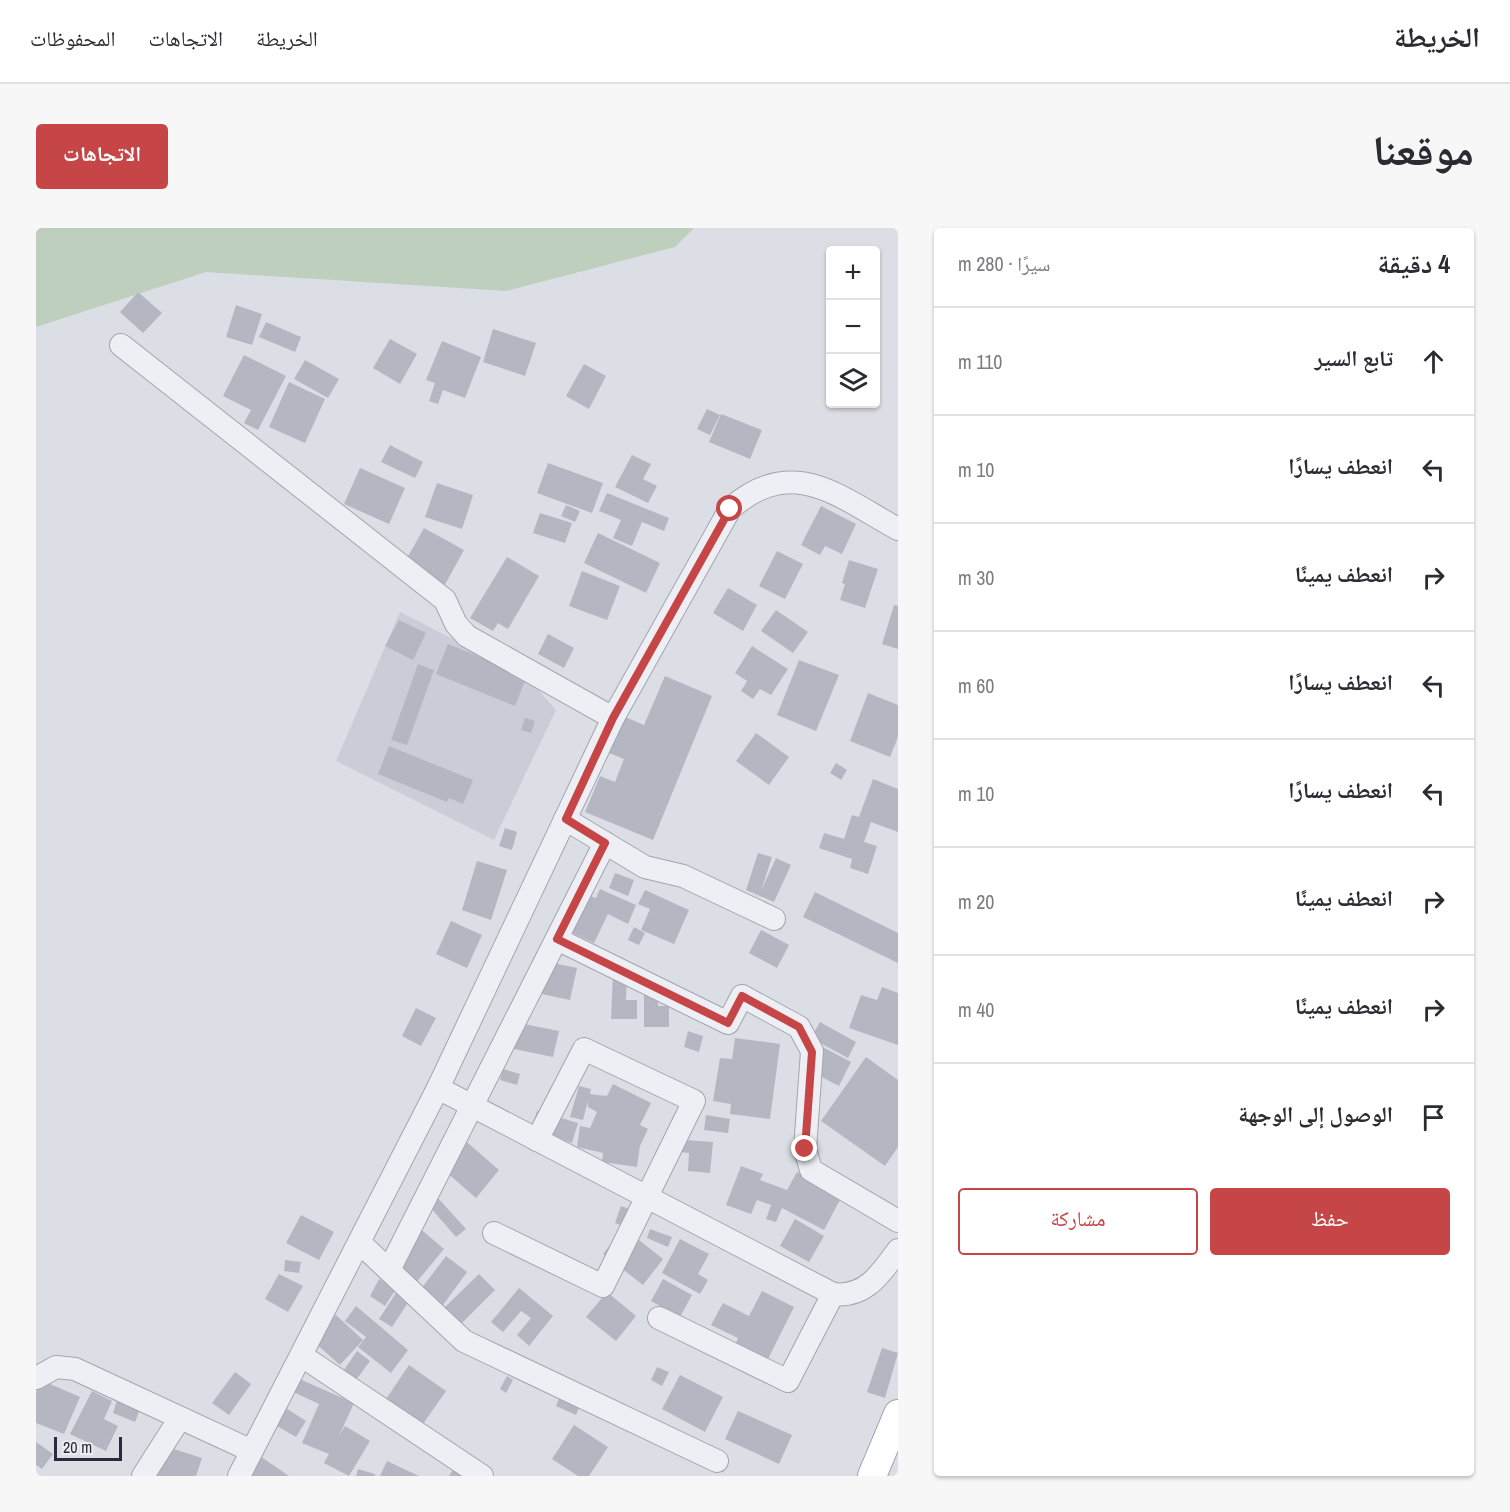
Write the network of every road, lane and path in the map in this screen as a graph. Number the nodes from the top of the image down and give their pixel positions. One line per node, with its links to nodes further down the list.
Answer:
1 (121, 345): 3 (street)
2 (898, 529): 3 (street)
3 (613, 718): 4 (street)
4 (566, 819): 5 (street); 8 (street)
5 (605, 843): 6 (street); 7 (street)
6 (774, 920)
7 (557, 939): 9 (street); 12 (street)
8 (438, 1088): 9 (street); 14 (street)
9 (473, 1107): 10 (street); 16 (street)
10 (537, 1140): 11 (street); 11 (street)
11 (647, 1197): 13 (street); 17 (street)
12 (898, 1221)
13 (494, 1233)
14 (360, 1243): 16 (street); 19 (street)
15 (898, 1250): 17 (street)
16 (389, 1270): 24 (street)
17 (833, 1294): 18 (street)
18 (659, 1318)
19 (302, 1356): 23 (street); 27 (street)
20 (36, 1378): 22 (street)
21 (898, 1414): 28 (main road)
22 (180, 1418): 23 (street); 25 (street)
23 (252, 1451): 26 (street)
24 (717, 1461)
25 (143, 1476)
26 (239, 1476)
27 (482, 1476)
28 (872, 1476)

